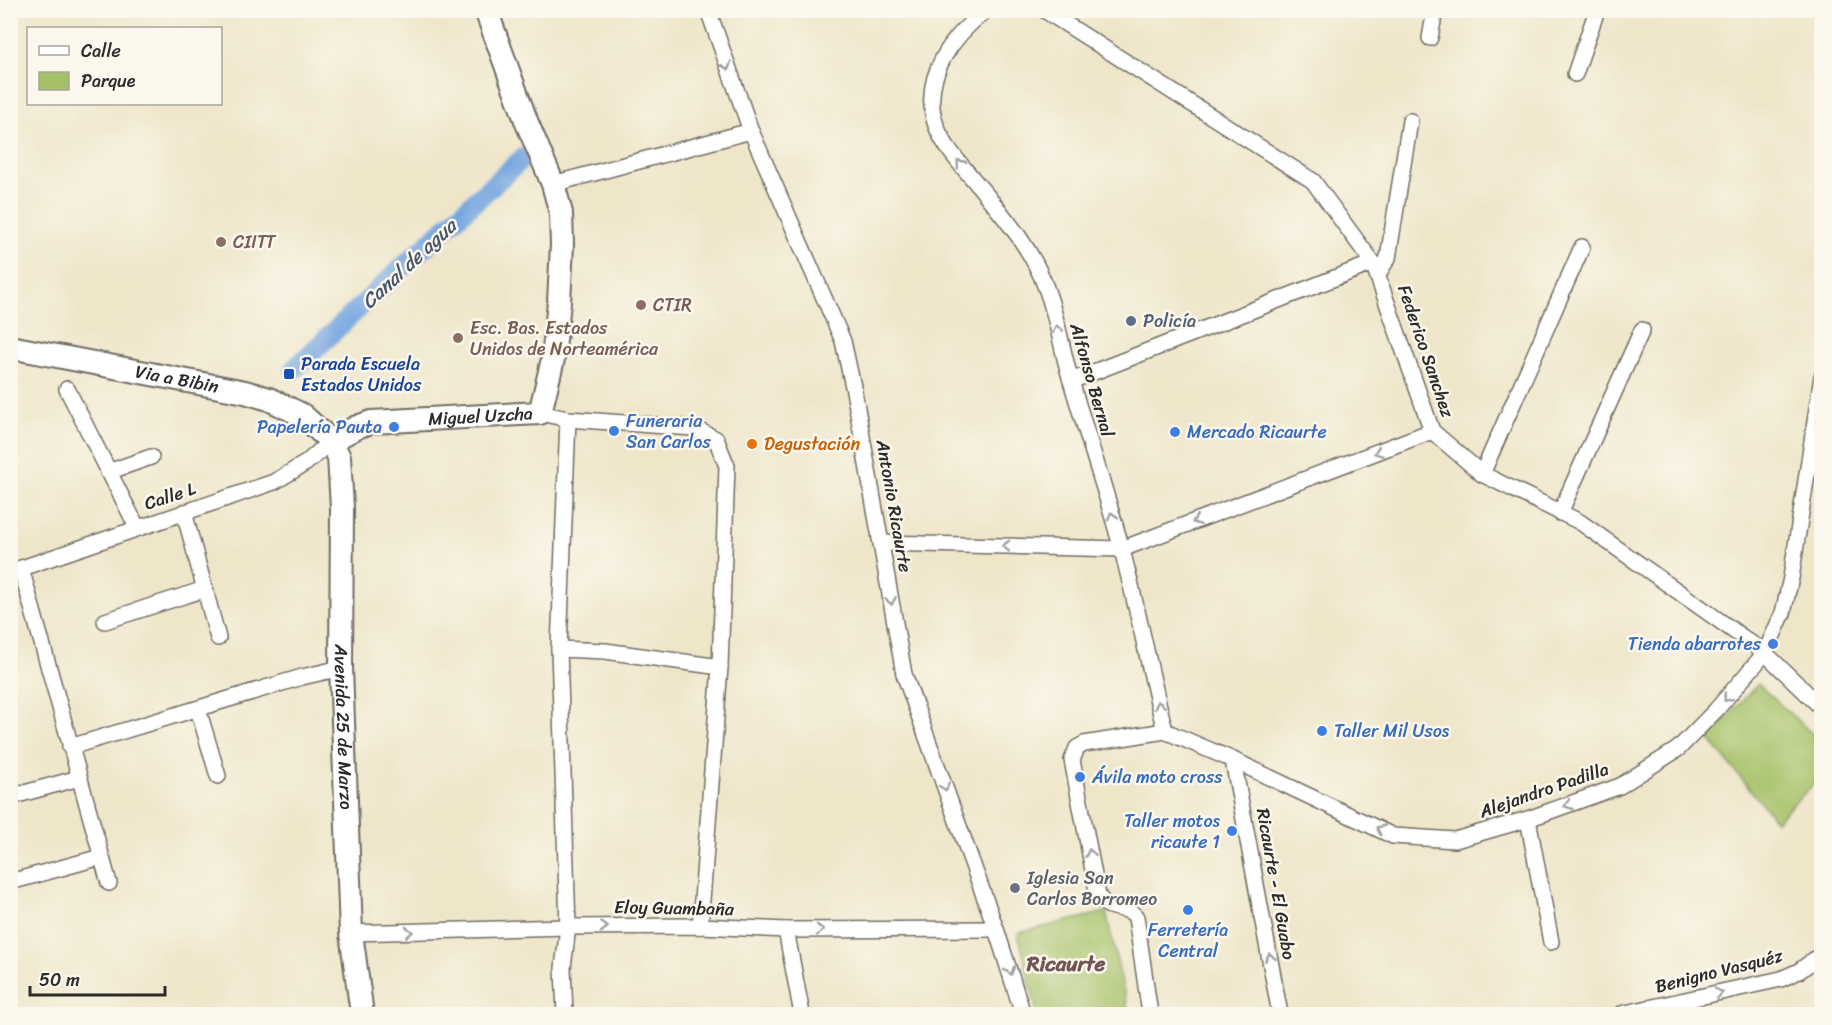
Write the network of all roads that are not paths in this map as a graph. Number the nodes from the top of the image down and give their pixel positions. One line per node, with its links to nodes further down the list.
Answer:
1 (486, 10): 13 (main road, Miguel Uzcha)
2 (986, 10): 19 (street, Alfonso Bernal, one-way to 2)
3 (1044, 10): 8 (street, Federico Sanchez)
4 (1073, 10): 8 (street)
5 (1435, 10): 9 (street)
6 (1597, 10): 10 (street)
7 (709, 11): 12 (street, Antonio Ricaurte, one-way to 12)
8 (1072, 27): 15 (street, Federico Sanchez)
9 (1430, 38)
10 (1575, 74)
11 (1410, 120): 15 (street)
12 (751, 130): 13 (street); 31 (street, Antonio Ricaurte)
13 (553, 184): 21 (main road, Miguel Uzcha)
14 (1582, 247): 27 (street)
15 (1376, 269): 19 (street); 23 (street, Federico Sanchez)
16 (1642, 330): 29 (street)
17 (10, 347): 24 (main road, Via a Bibin)
18 (1821, 376): 38 (street, Alejandro Padilla)
19 (1071, 381): 32 (street, Alfonso Bernal, one-way to 19)
20 (67, 389): 26 (street)
21 (540, 413): 22 (street); 24 (main road, Miguel Uzcha)
22 (568, 419): 37 (street); 40 (street)
23 (1432, 431): 27 (street, Federico Sanchez); 32 (street, one-way to 32)
24 (331, 441): 28 (street, Calle L); 39 (main road, Avenida 25 de Marzo)
25 (151, 457): 26 (street)
26 (108, 472): 30 (street)
27 (1482, 474): 29 (street, Federico Sanchez)
28 (184, 513): 30 (street, Calle L); 34 (street)
29 (1560, 513): 38 (street, Federico Sanchez)
30 (137, 527): 33 (street, Calle L)
31 (881, 543): 32 (street, one-way to 31); 55 (street, Antonio Ricaurte, one-way to 55)
32 (1122, 549): 43 (street, Alfonso Bernal, one-way to 32)
33 (16, 570): 44 (street)
34 (205, 589): 35 (street); 36 (street)
35 (105, 621)
36 (219, 638)
37 (559, 649): 40 (street); 54 (street)
38 (1765, 653): 41 (street, Federico Sanchez); 49 (street, Alejandro Padilla, one-way to 49)
39 (340, 668): 42 (street); 57 (main road, Avenida 25 de Marzo)
40 (720, 668): 53 (street)
41 (1821, 708)
42 (198, 709): 44 (street); 46 (street)
43 (1165, 731): 45 (street); 64 (street, one-way to 43)
44 (70, 747): 47 (street)
45 (1233, 760): 49 (street, Alejandro Padilla, one-way to 45); 65 (street, Ricaurte - El Guabo, one-way to 45)
46 (218, 776)
47 (79, 778): 48 (street); 50 (street)
48 (10, 797)
49 (1528, 819): 58 (street)
50 (101, 857): 51 (street); 52 (street)
51 (10, 882)
52 (109, 883)
53 (700, 926): 54 (street, Eloy Guambaña, one-way to 53); 56 (street, Eloy Guambaña)
54 (568, 927): 57 (street, Eloy Guambaña, one-way to 54); 61 (street)
55 (996, 929): 56 (street, Eloy Guambaña, one-way to 55); 63 (street, Antonio Ricaurte, one-way to 63)
56 (786, 930): 62 (street)
57 (351, 933): 60 (main road, Avenida 25 de Marzo)
58 (1551, 942)
59 (1821, 954): 66 (street, Benigno Vasquéz, one-way to 59)
60 (362, 1014)
61 (565, 1014)
62 (802, 1014)
63 (1023, 1014)
64 (1150, 1014)
65 (1280, 1014)
66 (1621, 1014)

